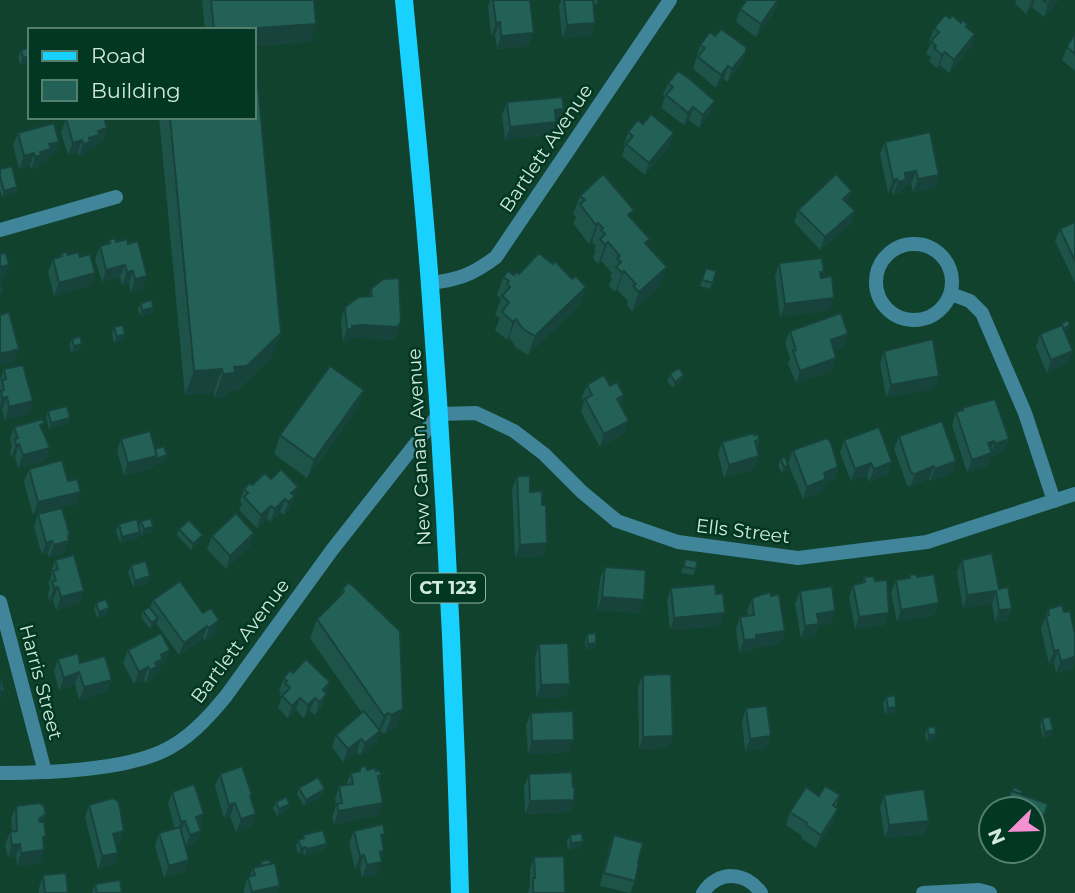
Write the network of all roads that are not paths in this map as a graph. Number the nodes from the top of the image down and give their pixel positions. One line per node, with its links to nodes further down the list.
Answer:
1 (404, 0): 5 (main road, New Canaan Avenue / CT 123)
2 (670, 0): 5 (street, Bartlett Avenue)
3 (116, 197): 4 (street)
4 (0, 230)
5 (430, 283): 7 (main road, New Canaan Avenue / CT 123)
6 (951, 294): 6 (street); 9 (street)
7 (439, 414): 9 (street, Ells Street); 11 (street, Bartlett Avenue); 13 (main road, New Canaan Avenue / CT 123)
8 (1075, 494): 9 (street, Ells Street)
9 (1054, 502)
10 (0, 602): 11 (street, Harris Street)
11 (45, 772): 12 (street, Bartlett Avenue)
12 (0, 773)
13 (460, 893)
14 (703, 893): 15 (street)
15 (761, 893)
16 (923, 893): 17 (street)
17 (990, 893)

